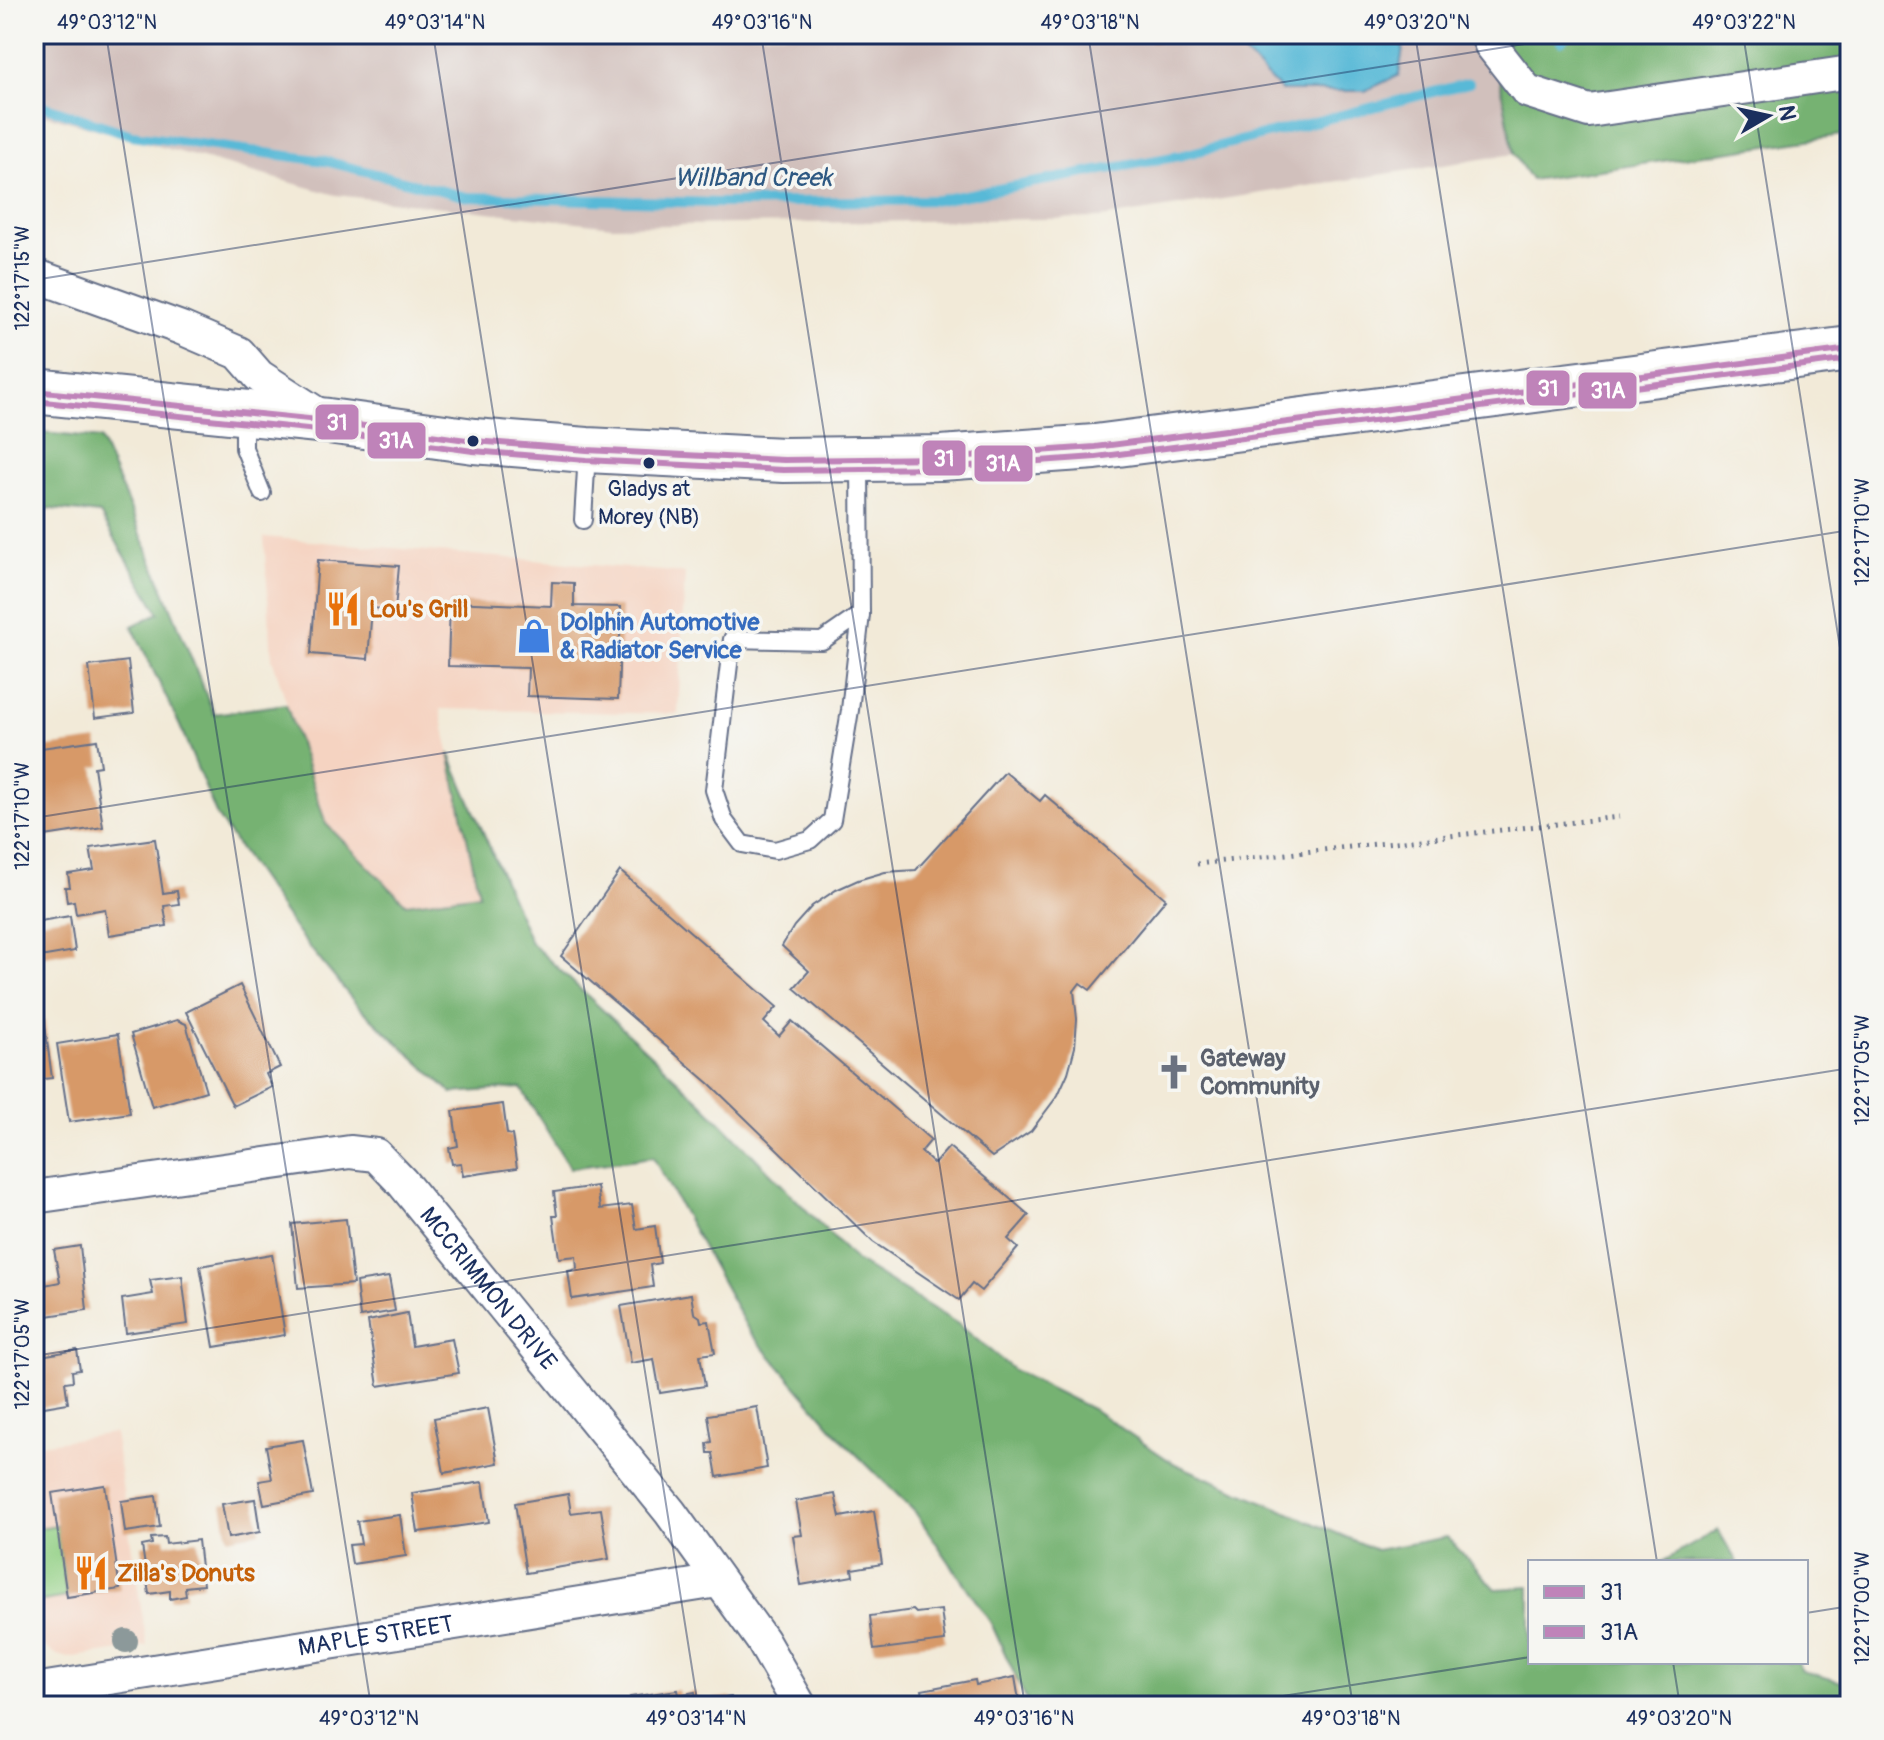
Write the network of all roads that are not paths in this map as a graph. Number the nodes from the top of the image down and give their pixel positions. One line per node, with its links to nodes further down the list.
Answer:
1 (1485, 38): 2 (street)
2 (1850, 72)
3 (34, 275): 7 (street)
4 (1850, 349): 9 (main road)
5 (34, 391): 6 (main road)
6 (244, 412): 7 (main road); 10 (lane)
7 (328, 421): 8 (main road)
8 (587, 450): 9 (main road); 11 (lane)
9 (860, 459): 12 (lane)
10 (262, 493)
11 (583, 520)
12 (861, 614): 12 (lane)
13 (34, 1197): 14 (street, MCCRIMMON DRIVE)
14 (718, 1581): 15 (street, MAPLE STREET); 16 (street, MCCRIMMON DRIVE)
15 (34, 1690)
16 (800, 1706)

